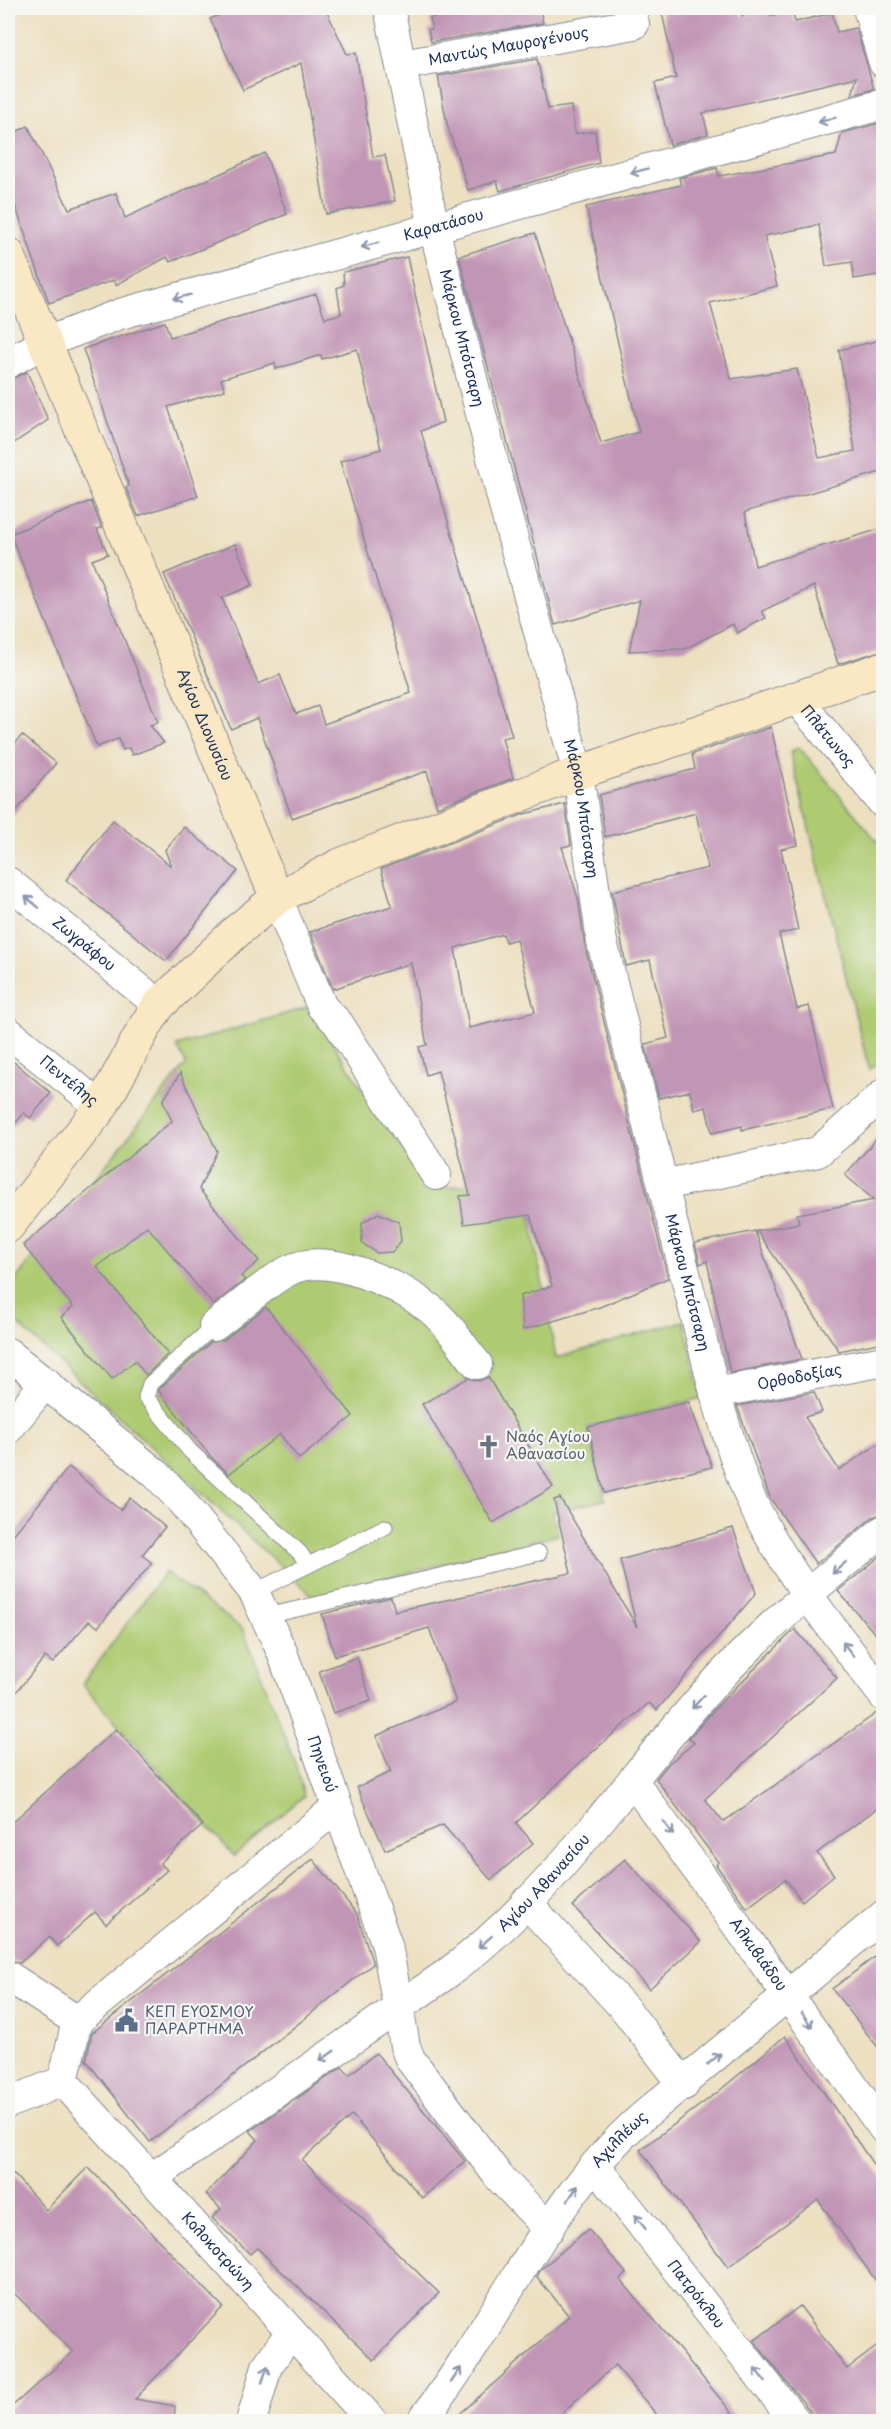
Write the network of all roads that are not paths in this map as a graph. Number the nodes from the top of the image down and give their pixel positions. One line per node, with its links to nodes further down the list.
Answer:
1 (389, 8): 5 (street, Μάρκου Μπότσαρη)
2 (629, 8): 5 (street, Μαντώς Μαυρογένους)
3 (868, 8): 4 (street)
4 (884, 63)
5 (402, 65): 7 (street, Μάρκου Μπότσαρη)
6 (884, 104): 7 (street, Καρατάσου, one-way to 7)
7 (434, 228): 9 (street, Καρατάσου, one-way to 9); 13 (street, Μάρκου Μπότσαρη)
8 (8, 254): 9 (street, Αγίου Διονυσίου)
9 (44, 343): 10 (street, Καρατάσου); 16 (street, Αγίου Διονυσίου)
10 (8, 363)
11 (884, 668): 12 (street)
12 (795, 698): 13 (street); 14 (street, Πλάτωνος)
13 (578, 773): 16 (street); 22 (street, Μάρκου Μπότσαρη)
14 (884, 804)
15 (8, 882): 17 (street, Ζωγράφου, one-way to 15)
16 (277, 898): 17 (street); 21 (street, Αγίου Διονυσίου)
17 (159, 1005): 20 (street)
18 (8, 1032): 20 (street, Πεντέλης)
19 (884, 1094): 22 (street)
20 (101, 1107): 23 (street)
21 (436, 1175)
22 (663, 1185): 29 (street, Μάρκου Μπότσαρη)
23 (8, 1226)
24 (214, 1326): 27 (street); 34 (lane)
25 (8, 1353): 28 (street, Πηνειού)
26 (884, 1361): 29 (street, Ορθοδοξίας)
27 (477, 1364)
28 (46, 1382): 30 (street); 36 (street, Πηνειού)
29 (715, 1393): 35 (street, Μάρκου Μπότσαρη)
30 (8, 1429)
31 (385, 1527): 34 (lane)
32 (884, 1530): 35 (street, Αγίου Αθανασίου, one-way to 35)
33 (539, 1553): 36 (lane)
34 (308, 1565): 36 (lane)
35 (807, 1595): 37 (street, Μάρκου Μπότσαρη, one-way to 35); 38 (street, Αγίου Αθανασίου, one-way to 38)
36 (260, 1604): 39 (street, Πηνειού)
37 (884, 1696)
38 (633, 1781): 40 (street, Αγίου Αθανασίου); 43 (street, Αλκιβιάδου, one-way to 43)
39 (337, 1807): 44 (street, Πηνειού); 45 (street)
40 (526, 1902): 44 (street, Αγίου Αθανασίου, one-way to 44); 47 (street)
41 (884, 1915): 43 (street, Αχιλλέως)
42 (8, 1976): 45 (street)
43 (789, 1995): 47 (street, Αχιλλέως, one-way to 43); 49 (street, Αλκιβιάδου, one-way to 49)
44 (399, 2006): 51 (street, Αγίου Αθανασίου, one-way to 51); 52 (street, Πηνειού)
45 (77, 2021): 46 (street)
46 (63, 2081): 48 (street); 51 (street, Κολοκοτρώνη)
47 (684, 2085): 50 (street, Αχιλλέως)
48 (8, 2103)
49 (884, 2129)
50 (595, 2165): 52 (street, Αχιλλέως, one-way to 50); 57 (street, Πατρόκλου, one-way to 50)
51 (152, 2178): 53 (street, Κολοκοτρώνη)
52 (549, 2229): 56 (street, Αχιλλέως, one-way to 52)
53 (291, 2332): 54 (street, one-way to 53); 55 (street, Κολοκοτρώνη)
54 (251, 2421)
55 (373, 2421)
56 (421, 2421)
57 (796, 2421)

